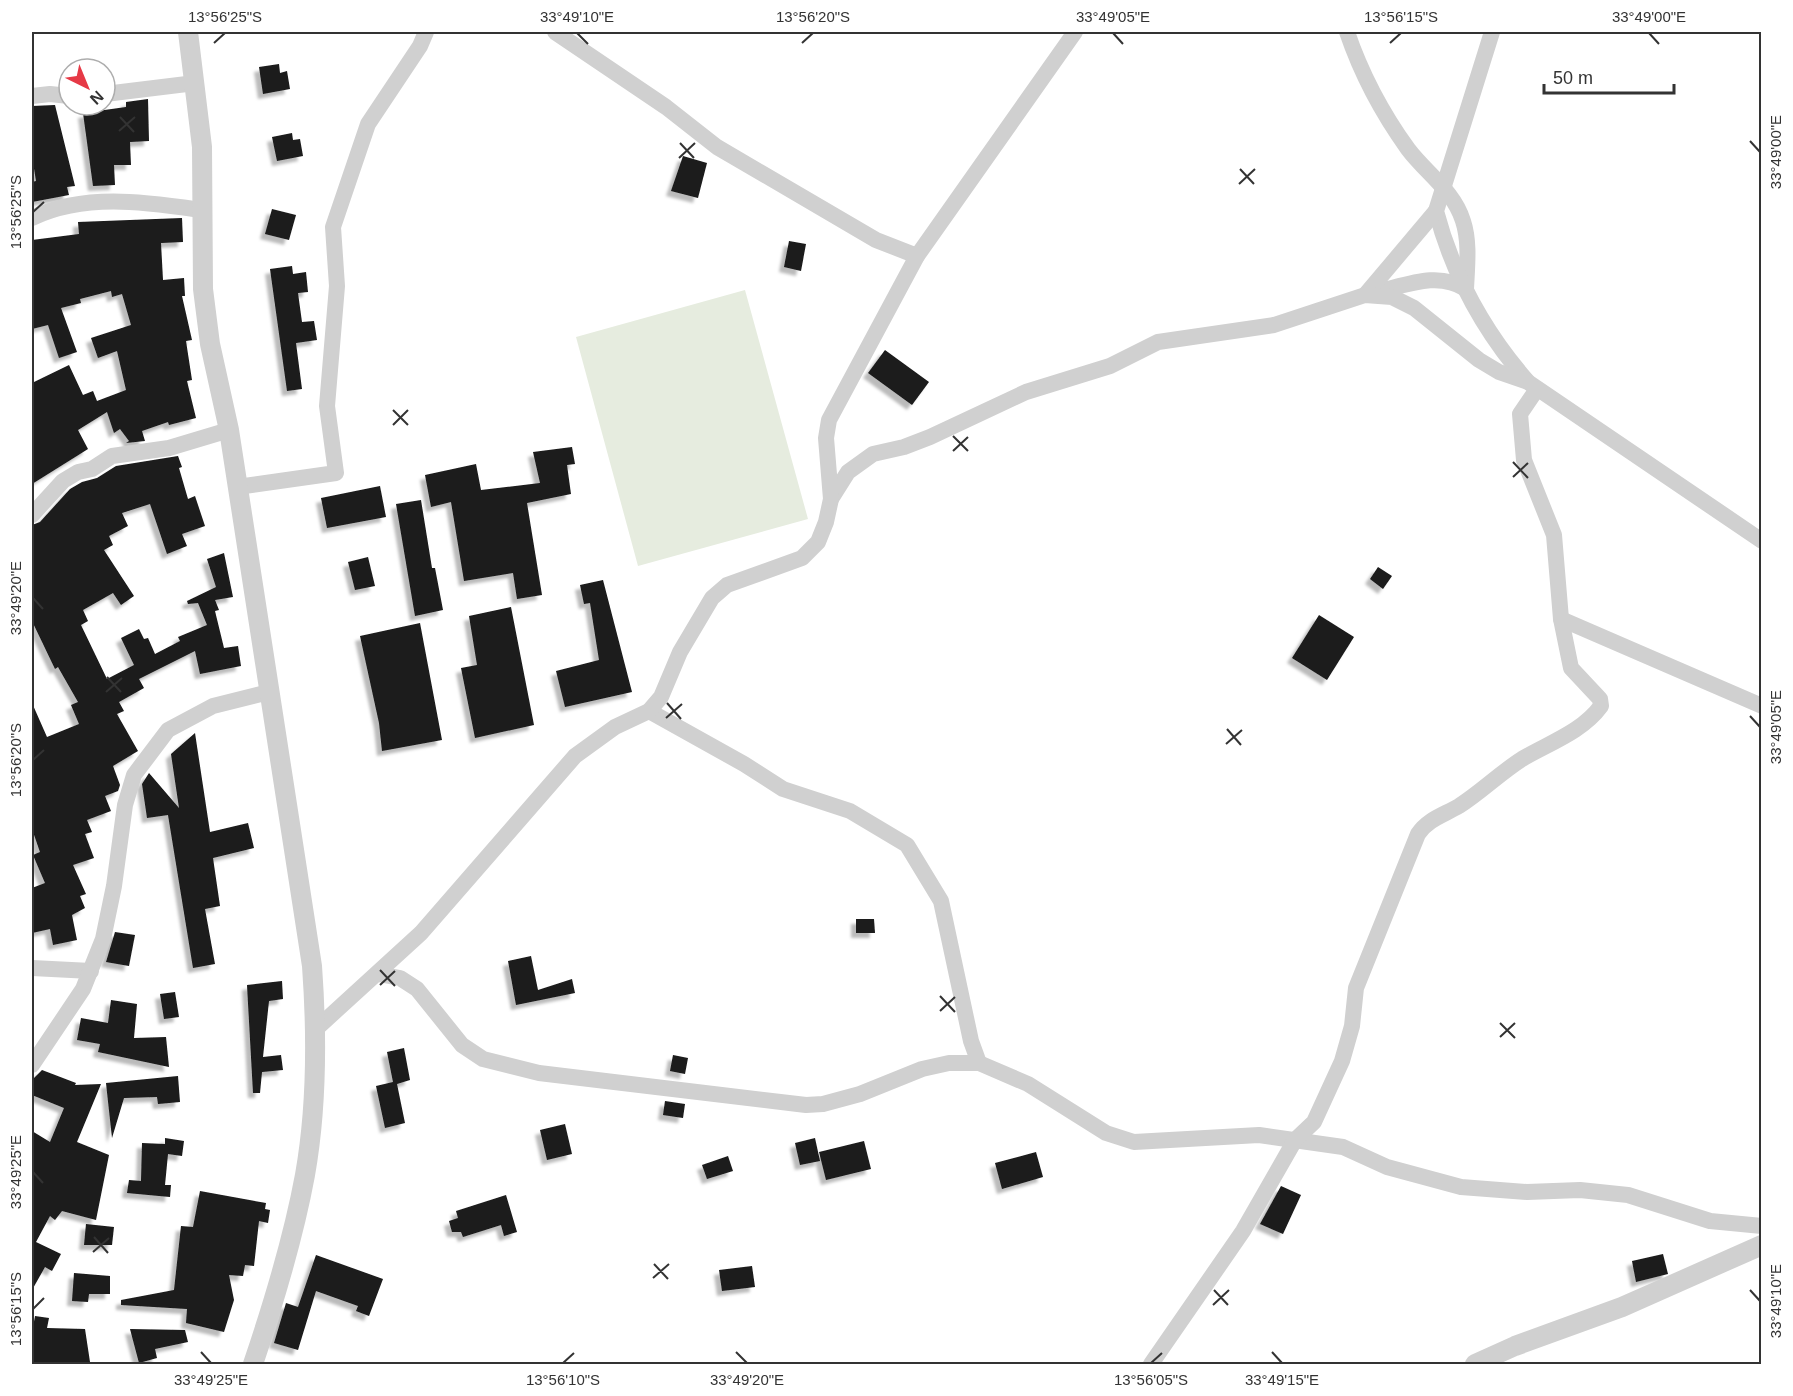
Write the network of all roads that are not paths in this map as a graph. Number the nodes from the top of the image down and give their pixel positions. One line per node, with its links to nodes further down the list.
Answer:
1 (188, 32): 7 (street)
2 (426, 32): 20 (street)
3 (555, 32): 15 (street)
4 (1075, 32): 15 (street)
5 (1347, 32): 11 (street)
6 (1492, 32): 11 (street)
7 (195, 83): 8 (street); 12 (street)
8 (117, 93)
9 (57, 95): 10 (street)
10 (32, 96)
11 (1443, 186): 13 (street); 16 (street)
12 (201, 210): 14 (street); 19 (street)
13 (1436, 211): 16 (street); 17 (street)
14 (32, 218)
15 (917, 256): 21 (street)
16 (1466, 289): 17 (street); 18 (street)
17 (1365, 295): 18 (street); 21 (street)
18 (1532, 386): 23 (street); 24 (street)
19 (229, 430): 20 (street); 22 (street)
20 (237, 487): 25 (street)
21 (831, 499): 27 (street)
22 (32, 515)
23 (1761, 541)
24 (1561, 619): 26 (street); 34 (street)
25 (269, 692): 29 (street); 31 (street)
26 (1761, 706)
27 (649, 711): 30 (street); 32 (street)
28 (32, 968): 29 (street)
29 (91, 970): 33 (street)
30 (378, 974): 31 (street); 32 (street)
31 (317, 1028): 37 (street)
32 (979, 1063): 34 (street)
33 (32, 1065)
34 (1295, 1140): 35 (street); 38 (street)
35 (1761, 1226)
36 (1761, 1245): 39 (street)
37 (253, 1365)
38 (1151, 1365)
39 (1475, 1365)

